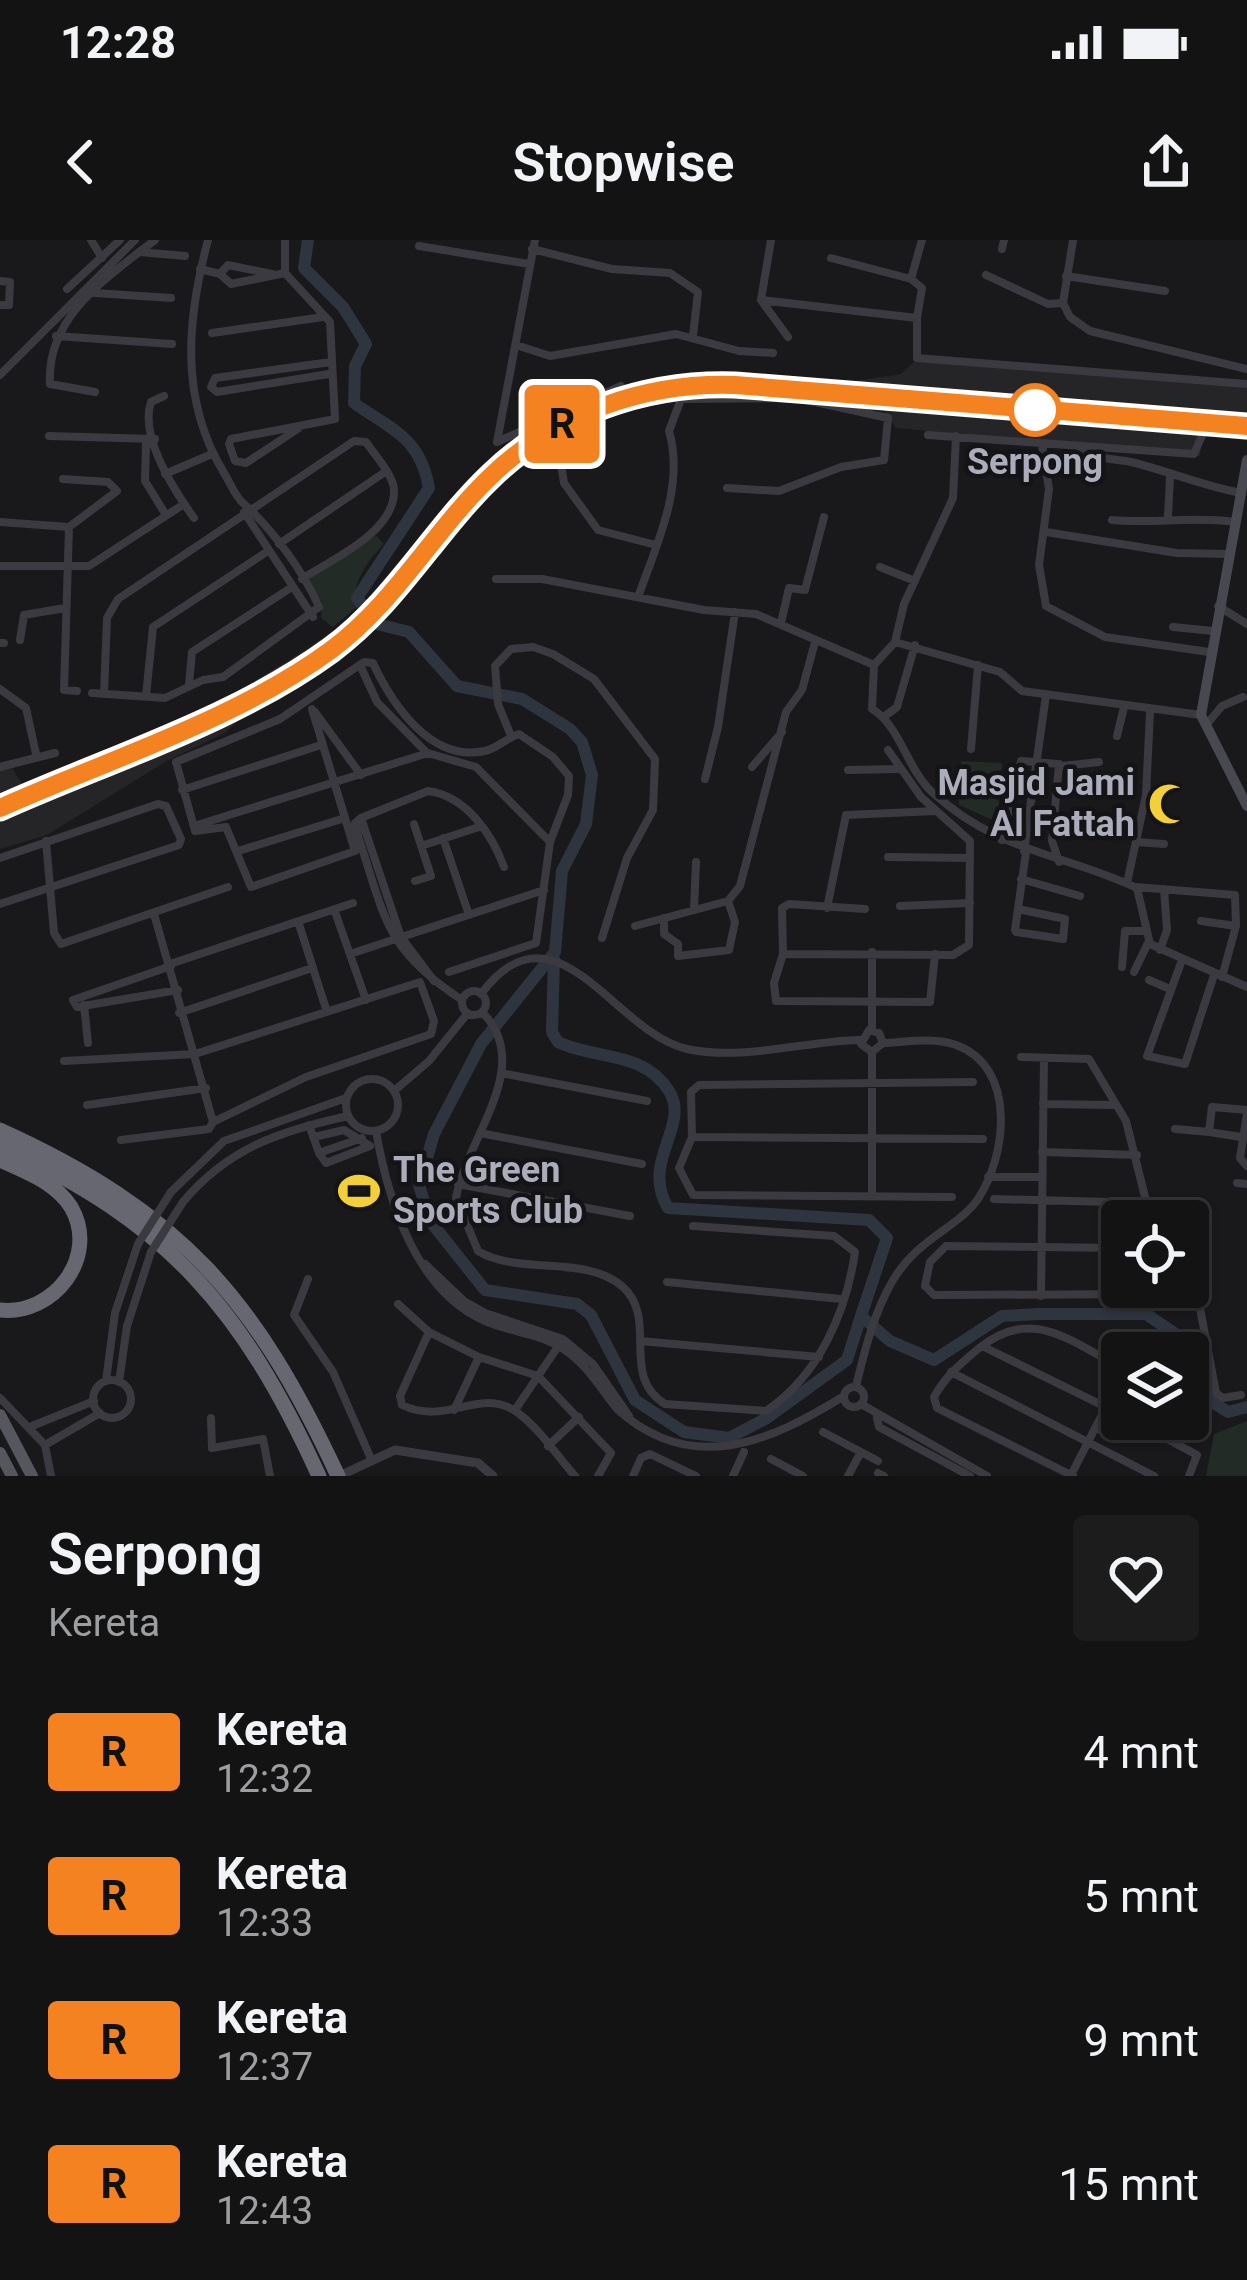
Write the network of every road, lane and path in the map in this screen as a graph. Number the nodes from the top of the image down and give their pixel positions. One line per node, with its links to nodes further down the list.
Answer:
1 (92, 240): 14 (street)
2 (120, 240): 14 (street)
3 (135, 240): 43 (street)
4 (155, 240): 12 (street)
5 (208, 240): 17 (street)
6 (285, 240): 19 (street)
7 (772, 240): 28 (street)
8 (922, 240): 22 (street)
9 (1073, 240): 21 (street)
10 (533, 244): 16 (street); 35 (street)
11 (419, 246): 16 (street)
12 (139, 252): 13 (street); 26 (street)
13 (185, 256)
14 (103, 257): 24 (street)
15 (831, 259): 22 (street)
16 (529, 264): 38 (street)
17 (200, 269): 18 (street); 57 (street)
18 (220, 274): 19 (street); 19 (street)
19 (280, 274): 31 (street)
20 (986, 275): 29 (street)
21 (1066, 276): 25 (street); 29 (street)
22 (911, 279): 32 (street)
23 (0, 280): 30 (street)
24 (67, 289)
25 (1165, 291)
26 (93, 292): 27 (street); 34 (street)
27 (171, 298)
28 (761, 300): 32 (street); 36 (street)
29 (1063, 303): 41 (street)
30 (0, 305)
31 (325, 317): 33 (street); 40 (street)
32 (917, 318): 44 (street)
33 (212, 333)
34 (56, 336): 37 (street); 46 (street)
35 (693, 336): 38 (street); 39 (street)
36 (788, 337)
37 (172, 344)
38 (516, 345): 45 (street)
39 (773, 353)
40 (331, 362): 42 (street); 42 (street)
41 (1247, 369)
42 (329, 374): 48 (street)
43 (0, 375)
44 (1247, 384)
45 (621, 386)
46 (95, 392)
47 (164, 396): 54 (street)
48 (299, 428): 48 (street)
49 (928, 434): 51 (street)
50 (49, 436): 54 (street)
51 (956, 436): 55 (street); 86 (street)
52 (1247, 436): 56 (street)
53 (556, 438): 78 (street)
54 (150, 441): 60 (street); 68 (street)
55 (1042, 445): 56 (street); 76 (street)
56 (1075, 448): 61 (street)
57 (212, 454): 60 (street); 67 (street)
58 (1247, 460): 64 (main road)
59 (385, 472): 66 (street); 77 (street); 84 (street)
60 (164, 474): 65 (street)
61 (1170, 478): 64 (street); 69 (street)
62 (62, 479): 75 (street)
63 (727, 488): 78 (street)
64 (1241, 493): 74 (main road)
65 (184, 504): 68 (street); 71 (street)
66 (254, 509): 67 (street); 77 (street)
67 (244, 510): 79 (street); 109 (street)
68 (166, 515): 83 (street)
69 (1168, 516): 72 (street); 74 (street)
70 (824, 517): 93 (street)
71 (194, 518)
72 (1112, 520)
73 (0, 522): 75 (street)
74 (1235, 522): 80 (main road)
75 (70, 526): 83 (street)
76 (1046, 532): 80 (street); 101 (street)
77 (279, 544): 84 (street)
78 (656, 544): 88 (street)
79 (268, 551): 87 (street); 109 (street)
80 (1228, 554): 89 (main road)
81 (0, 566): 83 (street)
82 (880, 567): 86 (street)
83 (68, 568): 90 (street)
84 (302, 579): 92 (street)
85 (496, 579): 88 (street)
86 (915, 581): 99 (street)
87 (292, 586): 92 (street); 105 (street)
88 (638, 597): 91 (street)
89 (1217, 606): 94 (street); 96 (main road)
90 (65, 608): 97 (street); 107 (street)
91 (734, 612): 93 (street); 133 (street)
92 (313, 617): 105 (street)
93 (781, 623): 98 (street)
94 (1247, 625)
95 (1173, 627): 96 (street)
96 (1213, 631): 101 (main road)
97 (20, 640)
98 (815, 642): 102 (street); 116 (street)
99 (895, 642): 100 (street); 102 (street)
100 (915, 645): 104 (street); 114 (street)
101 (1209, 652): 115 (main road)
102 (874, 664): 114 (street)
103 (360, 665): 111 (street); 117 (street); 123 (street)
104 (978, 665): 108 (street); 120 (street)
105 (189, 685): 109 (street)
106 (0, 689): 124 (street)
107 (77, 692)
108 (1046, 695): 112 (street); 125 (street)
109 (146, 696)
110 (1243, 697): 115 (street)
111 (310, 705): 119 (street); 132 (street); 135 (street)
112 (1124, 707): 113 (street); 118 (street)
113 (1150, 712): 115 (street); 146 (street)
114 (885, 716): 143 (street)
115 (1203, 720): 136 (main road)
116 (783, 731): 129 (street); 165 (street)
117 (511, 736): 145 (street); 184 (street)
118 (1118, 736)
119 (321, 745): 134 (street); 135 (street)
120 (971, 749)
121 (888, 750): 131 (street)
122 (55, 753): 124 (street)
123 (428, 753): 132 (street); 145 (street)
124 (36, 754): 127 (street)
125 (1035, 760): 128 (street); 143 (street); 150 (street)
126 (1099, 762): 128 (street)
127 (0, 766)
128 (1062, 766): 155 (street)
129 (752, 767)
130 (848, 770): 131 (street)
131 (899, 770): 137 (street)
132 (361, 775): 134 (street)
133 (705, 779)
134 (332, 783): 138 (street); 140 (street)
135 (182, 790): 140 (street)
136 (1247, 806)
137 (938, 811): 153 (street); 170 (street)
138 (345, 818): 149 (street); 149 (street)
139 (414, 824): 148 (street)
140 (194, 826): 149 (street)
141 (482, 826): 142 (street); 156 (street); 185 (street)
142 (443, 838): 148 (street); 177 (street)
143 (1002, 840): 150 (street)
144 (46, 842): 152 (street); 160 (street); 160 (street)
145 (550, 842): 163 (street)
146 (1136, 842): 147 (street); 159 (street)
147 (1164, 844)
148 (421, 846): 158 (street)
149 (238, 851)
150 (1025, 851): 155 (street); 157 (street)
151 (887, 857): 153 (street)
152 (0, 858)
153 (970, 858): 167 (street)
154 (696, 862): 173 (street)
155 (1059, 862): 159 (street)
156 (504, 867)
157 (1021, 879): 164 (street); 171 (street)
158 (415, 881)
159 (1132, 885): 162 (street); 186 (street)
160 (50, 886): 168 (street); 175 (street)
161 (228, 887): 175 (street)
162 (1164, 889): 182 (street); 186 (street)
163 (544, 890): 177 (street); 187 (street)
164 (1080, 896)
165 (728, 902): 173 (street); 178 (street)
166 (353, 903): 172 (street)
167 (971, 903): 169 (street); 191 (street)
168 (0, 904)
169 (900, 906)
170 (827, 908): 174 (street); 190 (street)
171 (1018, 908): 176 (street); 183 (street)
172 (334, 909): 179 (street); 189 (street)
173 (694, 909): 178 (street)
174 (865, 909)
175 (154, 914): 194 (street)
176 (1044, 914): 183 (street); 183 (street)
177 (469, 915): 185 (street)
178 (664, 918): 181 (street)
179 (298, 921): 194 (street); 196 (street)
180 (1202, 921): 182 (street)
181 (635, 926)
182 (1236, 926): 199 (street)
183 (1039, 936)
184 (602, 938)
185 (397, 939): 189 (street); 206 (street)
186 (1152, 942): 193 (street); 195 (street); 198 (street)
187 (536, 943): 192 (street); 197 (street)
188 (872, 952): 190 (street); 191 (street); 207 (street)
189 (350, 954): 205 (street)
190 (783, 954): 207 (street)
191 (935, 954): 207 (street)
192 (539, 960): 204 (street); 214 (street)
193 (1182, 960): 199 (street); 202 (street)
194 (170, 965): 203 (street); 208 (street)
195 (1122, 967)
196 (313, 968): 209 (street); 211 (street)
197 (449, 972)
198 (1134, 972)
199 (1218, 976): 201 (street); 202 (street)
200 (1150, 980): 202 (street)
201 (1247, 987)
202 (1170, 988)
203 (178, 991): 208 (street); 211 (street)
204 (481, 994): 206 (street); 210 (street)
205 (365, 1000): 209 (street); 234 (street)
206 (462, 1000): 212 (street)
207 (873, 1004): 213 (street)
208 (84, 1005): 215 (street)
209 (327, 1012): 218 (street)
210 (482, 1012): 212 (street); 222 (street)
211 (179, 1013): 218 (street)
212 (467, 1014): 226 (street)
213 (872, 1030): 214 (street); 216 (street)
214 (860, 1040): 217 (street)
215 (88, 1042)
216 (883, 1042): 217 (street); 253 (street)
217 (872, 1052): 224 (street)
218 (195, 1054): 221 (street); 225 (street)
219 (1022, 1058): 220 (street)
220 (1043, 1058): 229 (street); 231 (street)
221 (64, 1061)
222 (501, 1073): 228 (street); 240 (street)
223 (973, 1082): 224 (street)
224 (872, 1087): 243 (street); 244 (street)
225 (206, 1088): 230 (street); 234 (street)
226 (394, 1091): 227 (street); 238 (street)
227 (346, 1098): 233 (street); 283 (street, bridge)
228 (647, 1101)
229 (1042, 1104): 231 (street); 248 (street)
230 (87, 1105)
231 (1116, 1106): 249 (street)
232 (1247, 1112): 239 (street); 241 (street)
233 (347, 1116): 235 (street); 238 (street)
234 (213, 1122): 246 (street)
235 (309, 1125): 242 (street); 284 (street, bridge)
236 (1175, 1129): 239 (street)
237 (0, 1130): 318 (highway)
238 (376, 1131): 276 (street)
239 (1209, 1132): 241 (street)
240 (480, 1133): 251 (street); 255 (street)
241 (1244, 1134): 252 (street)
242 (314, 1137): 242 (street)
243 (692, 1138): 244 (street); 256 (street)
244 (872, 1138): 245 (street); 256 (street)
245 (982, 1139)
246 (121, 1140)
247 (0, 1146): 317 (highway)
248 (1042, 1152): 249 (street); 254 (street)
249 (1137, 1155): 259 (street)
250 (0, 1160): 273 (highway)
251 (642, 1164)
252 (1247, 1166)
253 (988, 1177): 254 (street); 285 (street)
254 (1042, 1177): 260 (street)
255 (458, 1184): 262 (street); 275 (street)
256 (872, 1195): 257 (street)
257 (952, 1197)
258 (994, 1199): 260 (street)
259 (1145, 1200)
260 (1041, 1201): 261 (street); 264 (street)
261 (1101, 1202)
262 (630, 1216)
263 (693, 1226): 270 (street)
264 (1042, 1247): 265 (street); 269 (street); 269 (street)
265 (1101, 1248)
266 (308, 1279): 311 (street)
267 (667, 1282): 270 (street)
268 (1101, 1292): 269 (street)
269 (1041, 1296)
270 (841, 1299): 279 (street)
271 (398, 1304): 274 (street)
272 (1200, 1308): 286 (street)
273 (0, 1310)
274 (430, 1332): 278 (street); 293 (street)
275 (640, 1341): 279 (street); 279 (street)
276 (561, 1342): 282 (street); 306 (street)
277 (982, 1346): 280 (street); 281 (street); 291 (street)
278 (479, 1357): 282 (street); 293 (street)
279 (819, 1357)
280 (1101, 1361)
281 (951, 1372): 303 (street); 312 (street)
282 (538, 1376): 292 (street); 296 (street)
283 (106, 1381): 284 (street); 289 (street)
284 (119, 1382): 294 (street)
285 (856, 1386): 287 (street); 290 (street)
286 (1241, 1395)
287 (844, 1396): 290 (street); 306 (street)
288 (0, 1398): 300 (street)
289 (94, 1401): 294 (street); 300 (street)
290 (861, 1404): 298 (street)
291 (1101, 1404)
292 (514, 1410): 293 (street); 305 (street)
293 (454, 1411)
294 (100, 1413): 304 (street)
295 (0, 1415): 314 (main road)
296 (579, 1417): 305 (street); 321 (street)
297 (211, 1418): 316 (street)
298 (877, 1418): 327 (street); 328 (street)
299 (1101, 1423): 303 (street)
300 (32, 1426): 304 (street)
301 (823, 1432): 307 (street)
302 (1169, 1440): 332 (street)
303 (1091, 1442): 330 (street); 331 (street)
304 (45, 1445): 315 (street)
305 (548, 1446): 320 (street)
306 (744, 1452): 324 (street)
307 (861, 1452): 310 (street); 326 (street)
308 (0, 1453): 313 (main road)
309 (771, 1459): 325 (street)
310 (878, 1461)
311 (373, 1462): 318 (street); 319 (street)
312 (1052, 1465): 329 (street); 330 (street)
313 (12, 1476)
314 (32, 1476)
315 (51, 1476)
316 (270, 1476)
317 (320, 1476)
318 (338, 1476)
319 (493, 1476)
320 (575, 1476)
321 (598, 1476)
322 (633, 1476): 323 (street)
323 (696, 1476)
324 (733, 1476)
325 (803, 1476)
326 (848, 1476)
327 (970, 1476)
328 (987, 1476)
329 (1046, 1476)
330 (1074, 1476)
331 (1154, 1476)
332 (1189, 1476)

